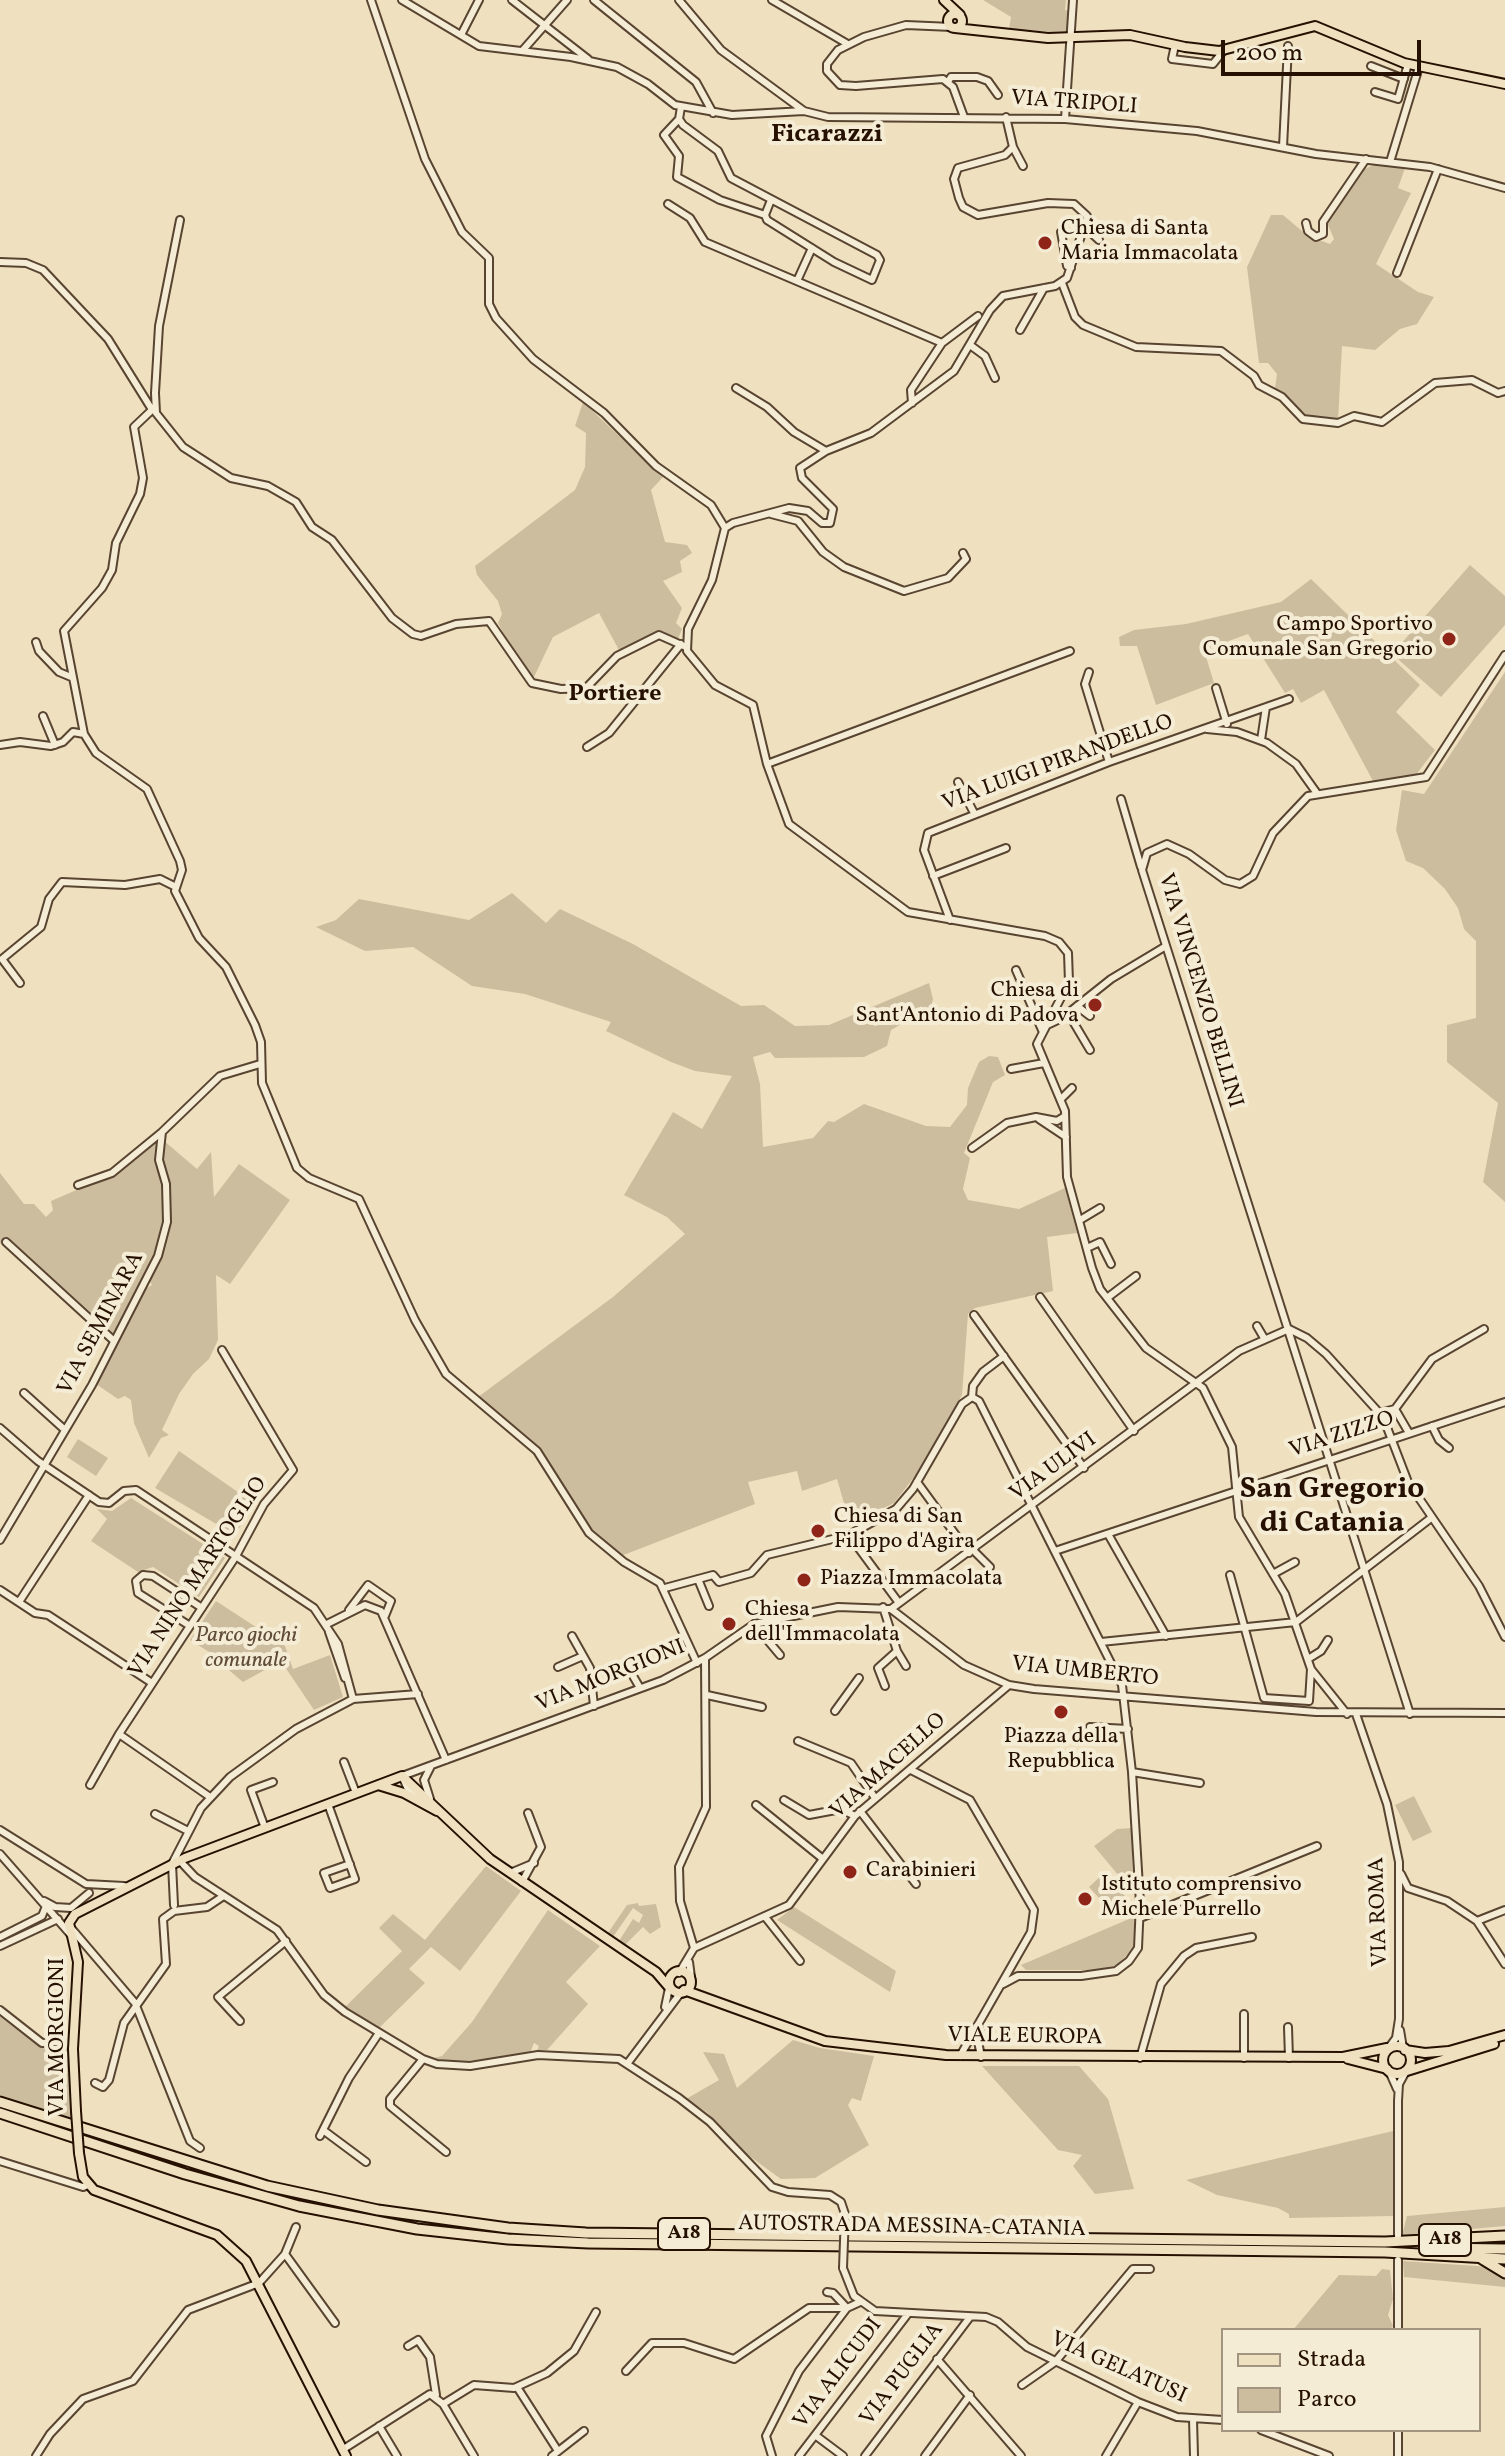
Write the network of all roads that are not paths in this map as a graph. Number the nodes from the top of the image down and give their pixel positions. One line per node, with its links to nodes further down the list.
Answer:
1 (371, 0): 69 (street)
2 (402, 0): 13 (street)
3 (479, 0): 13 (street)
4 (512, 0): 12 (street)
5 (567, 0): 12 (street)
6 (594, 0): 31 (street)
7 (679, 0): 30 (street, VIA TRIPOLI)
8 (772, 0): 15 (street)
9 (943, 0): 11 (main road)
10 (1073, 0): 14 (street)
11 (956, 22): 14 (main road); 15 (street)
12 (545, 26): 18 (street); 20 (street)
13 (461, 35): 18 (street)
14 (1070, 38): 16 (main road); 35 (street)
15 (846, 43): 25 (street)
16 (1175, 45): 19 (main road); 19 (street)
17 (1288, 46): 37 (street)
18 (523, 50): 20 (street)
19 (1224, 50): 21 (main road)
20 (590, 61): 29 (street)
21 (1408, 64): 23 (main road); 24 (street)
22 (1371, 66): 24 (street)
23 (1419, 67): 26 (main road); 39 (street)
24 (1404, 79): 27 (street)
25 (948, 82): 28 (street); 32 (street)
26 (1505, 84)
27 (1375, 92)
28 (998, 95)
29 (681, 107): 31 (street); 34 (street)
30 (804, 111): 31 (street); 32 (street, VIA TRIPOLI)
31 (713, 113)
32 (964, 117): 33 (street, VIA TRIPOLI)
33 (1006, 117): 35 (street, VIA TRIPOLI); 36 (street)
34 (679, 119): 43 (street); 45 (street)
35 (1065, 119): 37 (street, VIA TRIPOLI)
36 (1013, 147): 40 (street); 48 (street)
37 (1283, 147): 38 (street, VIA TRIPOLI)
38 (1366, 159): 39 (street, VIA TRIPOLI); 47 (street)
39 (1390, 162): 41 (street, VIA TRIPOLI)
40 (1023, 166)
41 (1438, 169): 42 (street, VIA TRIPOLI); 54 (street)
42 (1505, 188)
43 (771, 200): 45 (street); 51 (street)
44 (668, 204): 55 (street)
45 (765, 215): 51 (street)
46 (180, 220): 66 (street)
47 (1306, 223)
48 (1085, 227): 50 (street); 53 (street)
49 (1061, 232): 53 (street)
50 (1099, 240)
51 (812, 248): 55 (street)
52 (0, 262): 66 (street)
53 (1071, 268): 56 (street)
54 (1397, 273)
55 (797, 281): 60 (street)
56 (1062, 283): 57 (street); 64 (street)
57 (1044, 288): 59 (street); 61 (street)
58 (978, 316): 60 (street)
59 (1020, 330)
60 (942, 343): 65 (street)
61 (970, 345): 62 (street); 65 (street)
62 (995, 378)
63 (736, 388): 67 (street)
64 (1505, 391)
65 (912, 403): 67 (street)
66 (152, 410): 72 (street); 76 (street)
67 (826, 451): 68 (street)
68 (771, 514): 69 (street); 70 (street)
69 (725, 528): 72 (street)
70 (963, 553)
71 (36, 642): 76 (street)
72 (684, 645): 88 (street); 90 (street)
73 (1070, 651): 90 (street)
74 (1505, 655): 92 (street)
75 (1089, 672): 89 (street)
76 (71, 677): 84 (street)
77 (1216, 688): 81 (street)
78 (1289, 699): 79 (street, VIA LUIGI PIRANDELLO)
79 (1266, 707): 81 (street, VIA LUIGI PIRANDELLO); 85 (street)
80 (43, 716): 87 (street)
81 (1227, 721): 82 (street, VIA LUIGI PIRANDELLO); 83 (street)
82 (1206, 729): 83 (street); 89 (street, VIA LUIGI PIRANDELLO)
83 (1228, 731): 85 (street)
84 (84, 734): 87 (street); 98 (street)
85 (1261, 740): 92 (street)
86 (0, 745): 87 (street)
87 (55, 745)
88 (587, 747)
89 (1109, 762): 94 (street, VIA LUIGI PIRANDELLO)
90 (767, 764): 99 (street)
91 (958, 782): 94 (street)
92 (1316, 792): 96 (street, VIA VINCENZO BELLINI)
93 (1121, 799): 96 (street)
94 (974, 813): 97 (street, VIA LUIGI PIRANDELLO)
95 (1006, 848): 97 (street)
96 (1142, 870): 100 (street, VIA VINCENZO BELLINI)
97 (933, 876): 99 (street, VIA LUIGI PIRANDELLO)
98 (174, 886): 102 (street); 109 (street)
99 (950, 920): 106 (street)
100 (1166, 946): 103 (street); 129 (street, VIA VINCENZO BELLINI)
101 (1016, 970): 106 (street)
102 (20, 983)
103 (1077, 1006): 104 (street); 105 (street)
104 (1068, 1013): 106 (street); 107 (street)
105 (1090, 1016)
106 (1044, 1028): 108 (street)
107 (1090, 1050)
108 (1044, 1063): 110 (street); 112 (street)
109 (260, 1064): 115 (street); 168 (street)
110 (1011, 1069)
111 (1072, 1088): 112 (street)
112 (1061, 1099): 113 (street)
113 (1065, 1116): 114 (street); 116 (street)
114 (1036, 1117): 116 (street); 117 (street)
115 (162, 1132): 118 (street); 132 (street, VIA SEMINARA)
116 (1066, 1137): 120 (street)
117 (972, 1148)
118 (78, 1185)
119 (1100, 1208): 120 (street)
120 (1080, 1220): 122 (street)
121 (6, 1242): 132 (street)
122 (1087, 1248): 123 (street); 126 (street)
123 (1111, 1264)
124 (1136, 1276): 126 (street)
125 (1040, 1297): 144 (street)
126 (1107, 1298): 135 (street)
127 (974, 1315): 134 (street)
128 (1257, 1326): 131 (street)
129 (1289, 1329): 131 (street, VIA ULIVI); 140 (street); 148 (street, VIA VINCENZO BELLINI)
130 (1484, 1329): 139 (street)
131 (1264, 1338): 135 (street, VIA ULIVI)
132 (113, 1340): 143 (street, VIA SEMINARA)
133 (222, 1350): 161 (street, VIA NINO MARTOGLIO)
134 (1004, 1356): 137 (street); 150 (street)
135 (1199, 1384): 144 (street, VIA ULIVI); 152 (street)
136 (24, 1393): 143 (street)
137 (972, 1397): 151 (street); 154 (street)
138 (1505, 1402): 141 (street, VIA ZIZZO)
139 (1396, 1408): 140 (street); 145 (street)
140 (1377, 1411): 146 (street)
141 (1432, 1426): 145 (street, VIA ZIZZO); 147 (street)
142 (0, 1428): 149 (street)
143 (65, 1430): 149 (street, VIA SEMINARA)
144 (1134, 1431): 150 (street, VIA ULIVI)
145 (1409, 1433): 146 (street, VIA ZIZZO)
146 (1392, 1438): 148 (street, VIA ZIZZO); 155 (street)
147 (1449, 1448)
148 (1330, 1460): 152 (street, VIA ZIZZO); 164 (street, VIA VINCENZO BELLINI)
149 (45, 1464): 153 (street); 158 (street, VIA SEMINARA)
150 (1084, 1468): 154 (street, VIA ULIVI)
151 (917, 1482): 157 (street); 160 (street)
152 (1234, 1491): 156 (street, VIA ZIZZO); 165 (street)
153 (89, 1495): 161 (street); 170 (street)
154 (1032, 1506): 159 (street); 160 (street, VIA ULIVI)
155 (1431, 1518): 164 (street); 184 (street)
156 (1108, 1534): 159 (street, VIA ZIZZO); 183 (street)
157 (849, 1535): 167 (street); 171 (street)
158 (0, 1540)
159 (1055, 1551): 186 (street)
160 (971, 1552): 163 (street); 171 (street, VIA ULIVI)
161 (236, 1556): 173 (street, VIA NINO MARTOGLIO); 178 (street)
162 (1295, 1562): 165 (street)
163 (990, 1567)
164 (1365, 1569): 177 (street); 212 (street, VIA VINCENZO BELLINI)
165 (1273, 1574): 177 (street)
166 (1230, 1575): 181 (street)
167 (698, 1579): 168 (street); 172 (street)
168 (665, 1588): 192 (street)
169 (0, 1590): 170 (street)
170 (19, 1602): 198 (street)
171 (899, 1603): 174 (street, VIA ULIVI)
172 (709, 1606)
173 (202, 1608): 180 (street, VIA NINO MARTOGLIO); 180 (street)
174 (887, 1608): 179 (street); 187 (street); 199 (street, VIA UMBERTO)
175 (347, 1612): 176 (street); 176 (street); 178 (street)
176 (385, 1616): 202 (street)
177 (1296, 1622): 181 (street); 191 (street)
178 (327, 1624): 205 (street)
179 (754, 1624): 188 (street); 190 (street)
180 (190, 1626): 198 (street, VIA NINO MARTOGLIO)
181 (1246, 1628): 183 (street); 196 (street)
182 (572, 1636): 189 (street)
183 (1166, 1636): 186 (street)
184 (1505, 1637)
185 (1328, 1640): 191 (street)
186 (1101, 1642): 204 (street)
187 (897, 1651): 193 (street); 200 (street)
188 (780, 1655)
189 (583, 1656): 194 (street); 206 (street)
190 (705, 1658): 192 (street, VIA MORGIONI); 203 (street)
191 (1308, 1659): 196 (street)
192 (697, 1663): 201 (street, VIA MORGIONI)
193 (906, 1666)
194 (558, 1667)
195 (629, 1669): 201 (street)
196 (1311, 1669): 210 (street)
197 (859, 1678): 208 (street)
198 (152, 1683): 215 (street, VIA NINO MARTOGLIO)
199 (1009, 1685): 204 (street, VIA UMBERTO); 220 (street, VIA MACELLO)
200 (885, 1686)
201 (640, 1688): 206 (street, VIA MORGIONI)
202 (418, 1694): 205 (street); 217 (street)
203 (707, 1695): 207 (street); 271 (street)
204 (1125, 1697): 210 (street, VIA UMBERTO); 214 (street)
205 (353, 1699): 228 (street)
206 (594, 1706): 217 (street, VIA MORGIONI)
207 (762, 1707)
208 (835, 1711)
209 (1505, 1713): 212 (street)
210 (1347, 1714): 211 (street, VIA UMBERTO)
211 (1356, 1714): 212 (street); 247 (street, VIA ROMA)
212 (1410, 1714)
213 (1090, 1727): 214 (street)
214 (1128, 1729): 221 (street)
215 (119, 1734): 225 (street, VIA NINO MARTOGLIO); 228 (street)
216 (798, 1741): 229 (street)
217 (446, 1760): 219 (street, VIA MORGIONI)
218 (344, 1762): 227 (street)
219 (431, 1766): 222 (street, VIA MORGIONI); 231 (street)
220 (911, 1770): 229 (street, VIA MACELLO); 276 (street)
221 (1132, 1772): 224 (street); 262 (street)
222 (402, 1776): 226 (main road, VIA MORGIONI); 231 (main road)
223 (273, 1782): 237 (street)
224 (1200, 1783)
225 (90, 1785)
226 (378, 1785): 227 (main road, VIA MORGIONI); 231 (main road)
227 (356, 1793): 232 (main road, VIA MORGIONI)
228 (210, 1797): 239 (street)
229 (875, 1798): 236 (street, VIA MACELLO)
230 (784, 1800): 236 (street)
231 (428, 1802): 248 (main road)
232 (328, 1804): 237 (main road, VIA MORGIONI); 246 (street)
233 (756, 1805): 243 (street)
234 (528, 1813): 245 (street)
235 (155, 1814): 239 (street)
236 (858, 1814): 243 (street, VIA MACELLO); 251 (street)
237 (265, 1828): 244 (main road, VIA MORGIONI)
238 (0, 1830): 250 (street)
239 (188, 1831): 240 (street)
240 (183, 1845): 244 (street); 244 (street)
241 (1317, 1846): 262 (street)
242 (0, 1854): 255 (street, VIA MORGIONI)
243 (823, 1859): 261 (street, VIA MACELLO)
244 (179, 1861): 252 (main road, VIA MORGIONI); 254 (street); 257 (street)
245 (534, 1863): 248 (street); 249 (street)
246 (350, 1864): 246 (street)
247 (1400, 1866): 253 (street); 256 (street, VIA ROMA)
248 (510, 1873): 249 (main road)
249 (522, 1882): 278 (main road)
250 (86, 1884): 252 (street); 259 (street)
251 (916, 1884)
252 (127, 1886): 259 (main road, VIA MORGIONI)
253 (1415, 1891): 256 (street); 264 (street)
254 (222, 1897): 269 (street); 286 (street)
255 (41, 1899): 258 (street, VIA MORGIONI); 259 (street)
256 (1401, 1901): 291 (street, VIA ROMA)
257 (174, 1905)
258 (46, 1906): 263 (street, VIA MORGIONI); 266 (street)
259 (82, 1907): 265 (main road, VIA MORGIONI)
260 (1505, 1910): 264 (street)
261 (766, 1918): 271 (street, VIA MACELLO); 273 (street)
262 (1140, 1918): 280 (street)
263 (58, 1919): 268 (street, VIA MORGIONI); 270 (street)
264 (1477, 1921): 277 (street)
265 (71, 1923): 268 (main road); 272 (street, VIA MORGIONI)
266 (0, 1937)
267 (1252, 1937): 302 (street)
268 (74, 1939): 274 (main road, VIA MORGIONI)
269 (286, 1941): 292 (street); 294 (street)
270 (0, 1946)
271 (694, 1948): 275 (street)
272 (92, 1951): 274 (street); 286 (street, VIA MORGIONI)
273 (800, 1961)
274 (78, 1962): 315 (main road, VIA MORGIONI, bridge)
275 (689, 1962): 279 (street); 281 (street)
276 (1014, 1964): 280 (street); 282 (street)
277 (1505, 1964)
278 (656, 1972): 279 (main road); 283 (main road)
279 (677, 1974): 281 (main road); 283 (main road)
280 (1029, 1975): 282 (street)
281 (691, 1979): 284 (main road); 285 (main road)
282 (1003, 1984): 290 (street)
283 (669, 1987): 284 (main road, VIALE EUROPA); 288 (street)
284 (683, 1990): 285 (main road, VIALE EUROPA); 288 (street)
285 (714, 1999): 299 (main road, VIALE EUROPA)
286 (135, 2003): 309 (street); 313 (street, VIA MORGIONI)
287 (0, 2010): 296 (street)
288 (664, 2011): 306 (street)
289 (1244, 2014): 303 (street)
290 (985, 2015): 299 (street); 300 (street)
291 (1399, 2019): 297 (street); 298 (street)
292 (240, 2021)
293 (1288, 2027): 304 (street)
294 (379, 2033): 305 (street); 317 (street)
295 (1505, 2038): 298 (main road); 308 (main road)
296 (59, 2042)
297 (1389, 2047): 298 (main road); 301 (main road); 307 (main road)
298 (1404, 2049): 308 (main road)
299 (960, 2056): 300 (main road, VIALE EUROPA)
300 (981, 2057): 302 (main road, VIALE EUROPA)
301 (1343, 2057): 304 (main road, VIALE EUROPA); 307 (main road)
302 (1140, 2058): 303 (main road, VIALE EUROPA)
303 (1244, 2058): 304 (main road, VIALE EUROPA)
304 (1289, 2058)
305 (423, 2059): 306 (street); 314 (street)
306 (627, 2064): 333 (street, bridge)
307 (1388, 2070): 308 (main road); 310 (street)
308 (1406, 2072): 310 (street)
309 (99, 2085)
310 (1398, 2101): 321 (street)
311 (0, 2102): 322 (highway, AUTOSTRADA MESSINA-CATANIA / A18)
312 (0, 2113): 323 (highway, AUTOSTRADA MESSINA-CATANIA / A18)
313 (200, 2148)
314 (446, 2152)
315 (80, 2158): 318 (street); 319 (main road, VIA MORGIONI)
316 (0, 2161): 318 (street)
317 (366, 2162)
318 (64, 2182): 319 (street)
319 (88, 2185): 331 (main road)
320 (296, 2227): 325 (street)
321 (1398, 2236)
322 (1504, 2237)
323 (540, 2241): 326 (highway, AUTOSTRADA MESSINA-CATANIA / A18); 326 (highway)
324 (1505, 2250): 326 (highway)
325 (285, 2254): 331 (street); 338 (street)
326 (1487, 2255): 328 (highway, AUTOSTRADA MESSINA-CATANIA / A18); 330 (highway)
327 (1398, 2260): 339 (street)
328 (1505, 2260)
329 (1150, 2269): 342 (street)
330 (1505, 2273)
331 (259, 2283): 357 (main road); 359 (street)
332 (827, 2292): 334 (street)
333 (860, 2302): 334 (street); 336 (street, VIA GELATUSI)
334 (847, 2308): 343 (street); 362 (street)
335 (596, 2312): 345 (street)
336 (907, 2315): 337 (street, VIA GELATUSI); 356 (street, VIA ALICUDI)
337 (970, 2317): 341 (street, VIA PUGLIA); 342 (street, VIA GELATUSI)
338 (335, 2323)
339 (1398, 2328)
340 (408, 2346): 346 (street)
341 (937, 2359): 347 (street); 365 (street, VIA PUGLIA)
342 (1055, 2362): 344 (street); 348 (street, VIA GELATUSI)
343 (626, 2371)
344 (1022, 2385)
345 (517, 2387): 349 (street); 358 (street)
346 (436, 2395): 349 (street); 352 (street)
347 (970, 2395): 366 (street); 367 (street)
348 (1138, 2402): 350 (street, VIA GELATUSI); 368 (street)
349 (443, 2404): 361 (street)
350 (1193, 2419): 351 (street, VIA GELATUSI); 369 (street)
351 (1221, 2420)
352 (379, 2426): 357 (street); 360 (street)
353 (584, 2431): 358 (street)
354 (1266, 2432): 370 (street)
355 (1398, 2432): 371 (street)
356 (815, 2435): 363 (street, VIA ALICUDI); 364 (street)
357 (344, 2453)
358 (555, 2454)
359 (36, 2456)
360 (397, 2456)
361 (474, 2456)
362 (772, 2456)
363 (799, 2456)
364 (843, 2456)
365 (865, 2456)
366 (925, 2456)
367 (1021, 2456)
368 (1106, 2456)
369 (1194, 2456)
370 (1329, 2456)
371 (1398, 2456)

